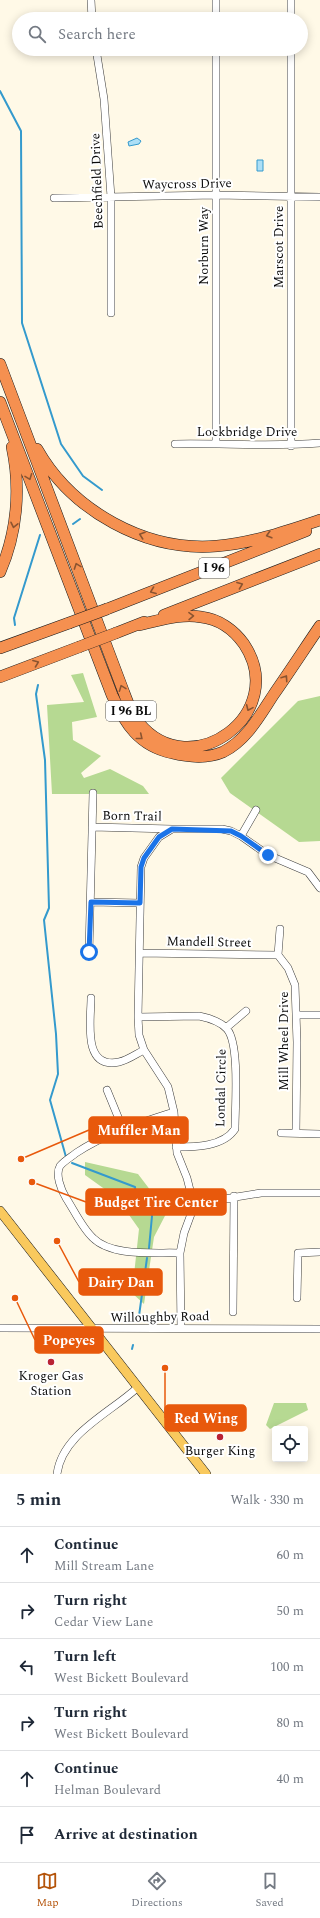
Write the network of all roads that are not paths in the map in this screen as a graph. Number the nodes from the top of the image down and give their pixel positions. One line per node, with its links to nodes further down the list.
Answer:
1 (90, 0): 4 (street)
2 (216, 0): 5 (street)
3 (291, 0): 6 (street)
4 (91, 12)
5 (216, 12)
6 (291, 12)
7 (97, 56): 12 (street, Beechfield Drive)
8 (216, 56): 10 (street, Norburn Way)
9 (291, 56): 11 (street, Marscot Drive)
10 (216, 195): 11 (street, Waycross Drive); 12 (street, Waycross Drive); 19 (street, Norburn Way)
11 (291, 196): 13 (street, Waycross Drive); 22 (street, Marscot Drive)
12 (111, 197): 14 (street, Waycross Drive); 15 (street, Beechfield Drive)
13 (320, 197)
14 (54, 198)
15 (110, 313)
16 (0, 364): 17 (highway, I 96 BL)
17 (14, 402): 23 (highway, I 96 BL, one-way to 17); 27 (highway, I 96 BL, one-way to 17)
18 (0, 403): 26 (highway, one-way to 26); 28 (highway, I 96 BL, one-way to 28)
19 (216, 443): 21 (street, Lockbridge Drive); 22 (street, Lockbridge Drive)
20 (320, 443): 22 (street, Lockbridge Drive)
21 (175, 444)
22 (291, 446)
23 (320, 520)
24 (320, 526): 29 (highway, I 96, one-way to 29, bridge)
25 (320, 554): 27 (highway, I 96, one-way to 25)
26 (0, 572)
27 (138, 625): 30 (highway, I 96, one-way to 27, bridge)
28 (320, 626)
29 (0, 648)
30 (0, 677)
31 (93, 793): 33 (street)
32 (256, 810): 35 (street)
33 (92, 827): 34 (street, Born Trail); 37 (street)
34 (172, 829): 35 (street, Born Trail); 38 (street)
35 (241, 836): 36 (street, Born Trail)
36 (320, 888)
37 (91, 902): 38 (street); 40 (street)
38 (140, 903): 41 (street)
39 (280, 929): 42 (street)
40 (89, 952)
41 (140, 953): 42 (street, Mandell Street); 47 (street)
42 (278, 955): 45 (street, Mill Wheel Drive)
43 (91, 998): 49 (street)
44 (246, 1010): 48 (street)
45 (296, 1015): 46 (street); 54 (street, Mill Wheel Drive)
46 (320, 1015)
47 (138, 1017): 48 (street); 49 (street)
48 (226, 1028): 56 (street, Londal Circle)
49 (144, 1050): 51 (street)
50 (107, 1090): 52 (street)
51 (174, 1112): 52 (street); 56 (street)
52 (123, 1129): 62 (street)
53 (282, 1133): 54 (street)
54 (296, 1133): 55 (street)
55 (320, 1134)
56 (176, 1147): 59 (street)
57 (320, 1194): 58 (street)
58 (234, 1196): 59 (street); 64 (street)
59 (194, 1206): 62 (street)
60 (0, 1211): 68 (main road)
61 (320, 1252): 63 (street)
62 (180, 1253): 66 (street)
63 (297, 1298)
64 (233, 1312)
65 (0, 1328): 68 (street, Willoughby Road)
66 (181, 1328): 67 (street, Willoughby Road); 68 (street, Willoughby Road)
67 (320, 1329)
68 (93, 1330): 69 (main road)
69 (138, 1388): 70 (street); 71 (main road)
70 (57, 1474)
71 (206, 1474)

